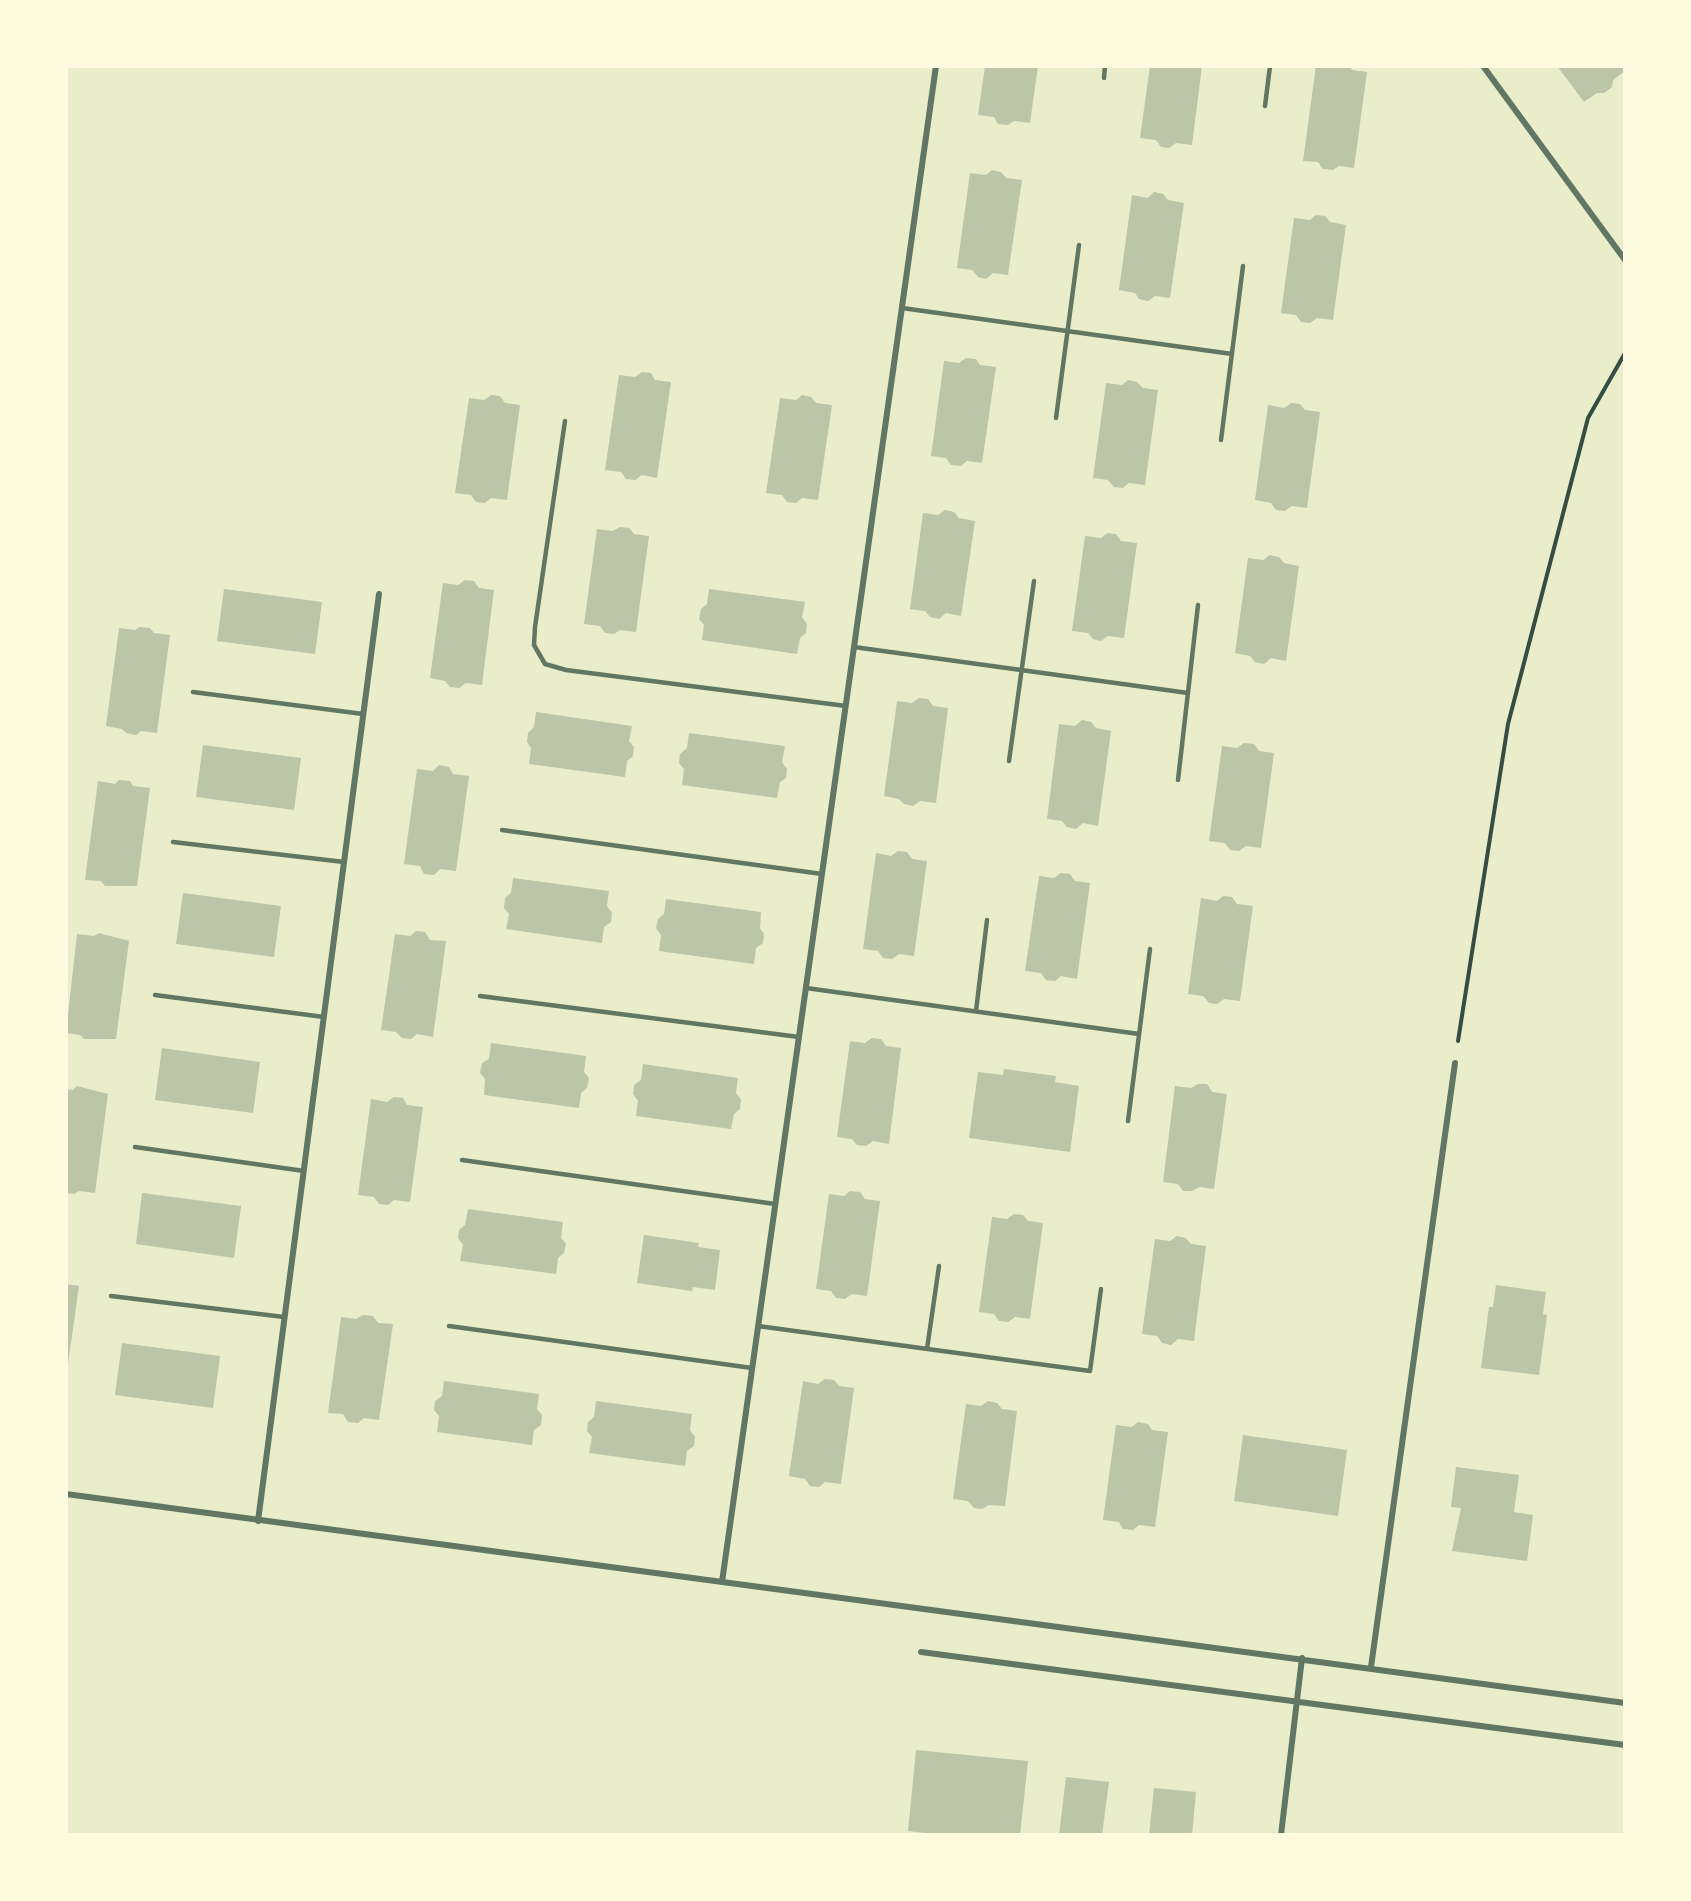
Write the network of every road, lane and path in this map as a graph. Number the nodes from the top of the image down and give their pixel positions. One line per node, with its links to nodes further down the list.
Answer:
1 (936, 66): 10 (street)
2 (1105, 66): 5 (lane)
3 (1270, 66): 6 (lane)
4 (1483, 66): 8 (street)
5 (1104, 78)
6 (1265, 106)
7 (1079, 245): 11 (lane)
8 (1625, 260)
9 (1243, 266): 13 (lane)
10 (902, 308): 11 (lane); 20 (street)
11 (1068, 331): 13 (lane); 14 (lane)
12 (1625, 353): 41 (path)
13 (1232, 354): 16 (lane)
14 (1056, 418)
15 (566, 422): 24 (lane)
16 (1221, 440)
17 (1034, 581): 21 (lane)
18 (379, 594): 25 (street)
19 (1198, 605): 23 (lane)
20 (854, 647): 21 (lane); 24 (street)
21 (1022, 670): 23 (lane); 26 (lane)
22 (193, 692): 25 (lane)
23 (1188, 693): 27 (lane)
24 (846, 706): 31 (street)
25 (363, 714): 30 (street)
26 (1009, 761)
27 (1178, 780)
28 (502, 830): 31 (lane)
29 (173, 842): 30 (lane)
30 (344, 862): 38 (street)
31 (822, 874): 34 (street)
32 (987, 920): 37 (lane)
33 (1150, 949): 39 (lane)
34 (806, 988): 37 (lane); 40 (street)
35 (155, 995): 38 (lane)
36 (480, 996): 40 (lane)
37 (976, 1011): 39 (lane)
38 (324, 1017): 45 (street)
39 (1139, 1034): 42 (lane)
40 (799, 1037): 46 (street)
41 (1455, 1063): 60 (street)
42 (1128, 1121)
43 (135, 1147): 45 (lane)
44 (462, 1160): 46 (lane)
45 (304, 1171): 50 (street)
46 (775, 1204): 52 (street)
47 (939, 1266): 53 (lane)
48 (1101, 1289): 53 (lane)
49 (111, 1296): 50 (lane)
50 (284, 1317): 56 (street)
51 (449, 1326): 54 (lane)
52 (758, 1326): 53 (lane); 54 (street)
53 (927, 1349)
54 (752, 1368): 57 (street)
55 (66, 1494): 56 (street)
56 (258, 1521): 57 (street)
57 (722, 1581): 59 (street)
58 (921, 1652): 61 (street)
59 (1302, 1658): 60 (street); 61 (street)
60 (1371, 1667): 62 (street)
61 (1297, 1702): 63 (street); 64 (street)
62 (1625, 1703)
63 (1625, 1745)
64 (1281, 1835)

